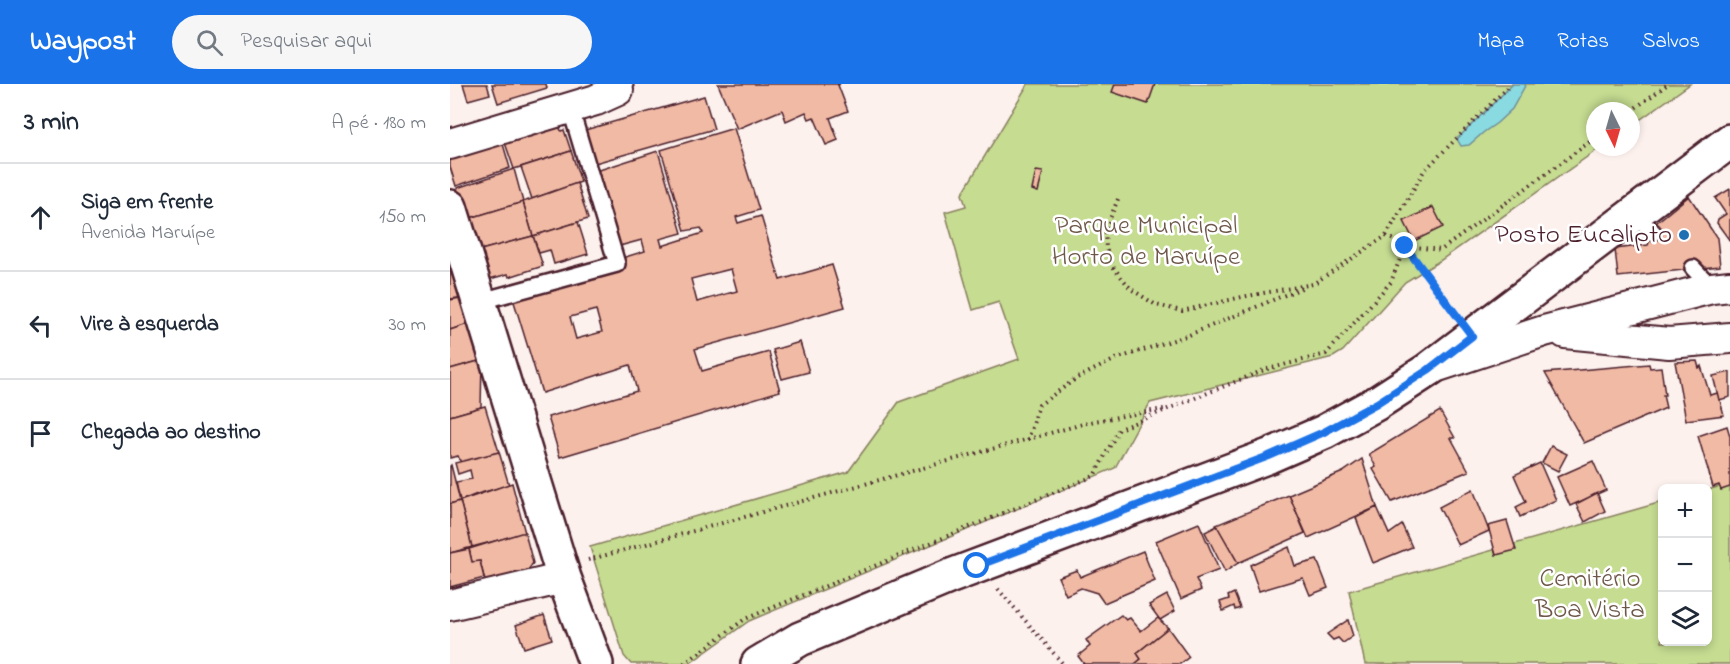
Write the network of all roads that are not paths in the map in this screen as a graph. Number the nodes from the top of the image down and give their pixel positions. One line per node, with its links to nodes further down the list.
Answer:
1 (621, 86): 2 (street)
2 (570, 107): 4 (street); 7 (lane)
3 (1730, 141): 10 (main road)
4 (450, 144)
5 (450, 207): 7 (main road)
6 (1712, 281): 8 (street)
7 (478, 302): 11 (main road)
8 (1544, 331): 9 (street); 10 (street)
9 (1730, 338)
10 (1428, 370): 14 (main road)
11 (574, 569): 12 (street); 13 (main road)
12 (450, 605)
13 (596, 664)
14 (758, 664)

